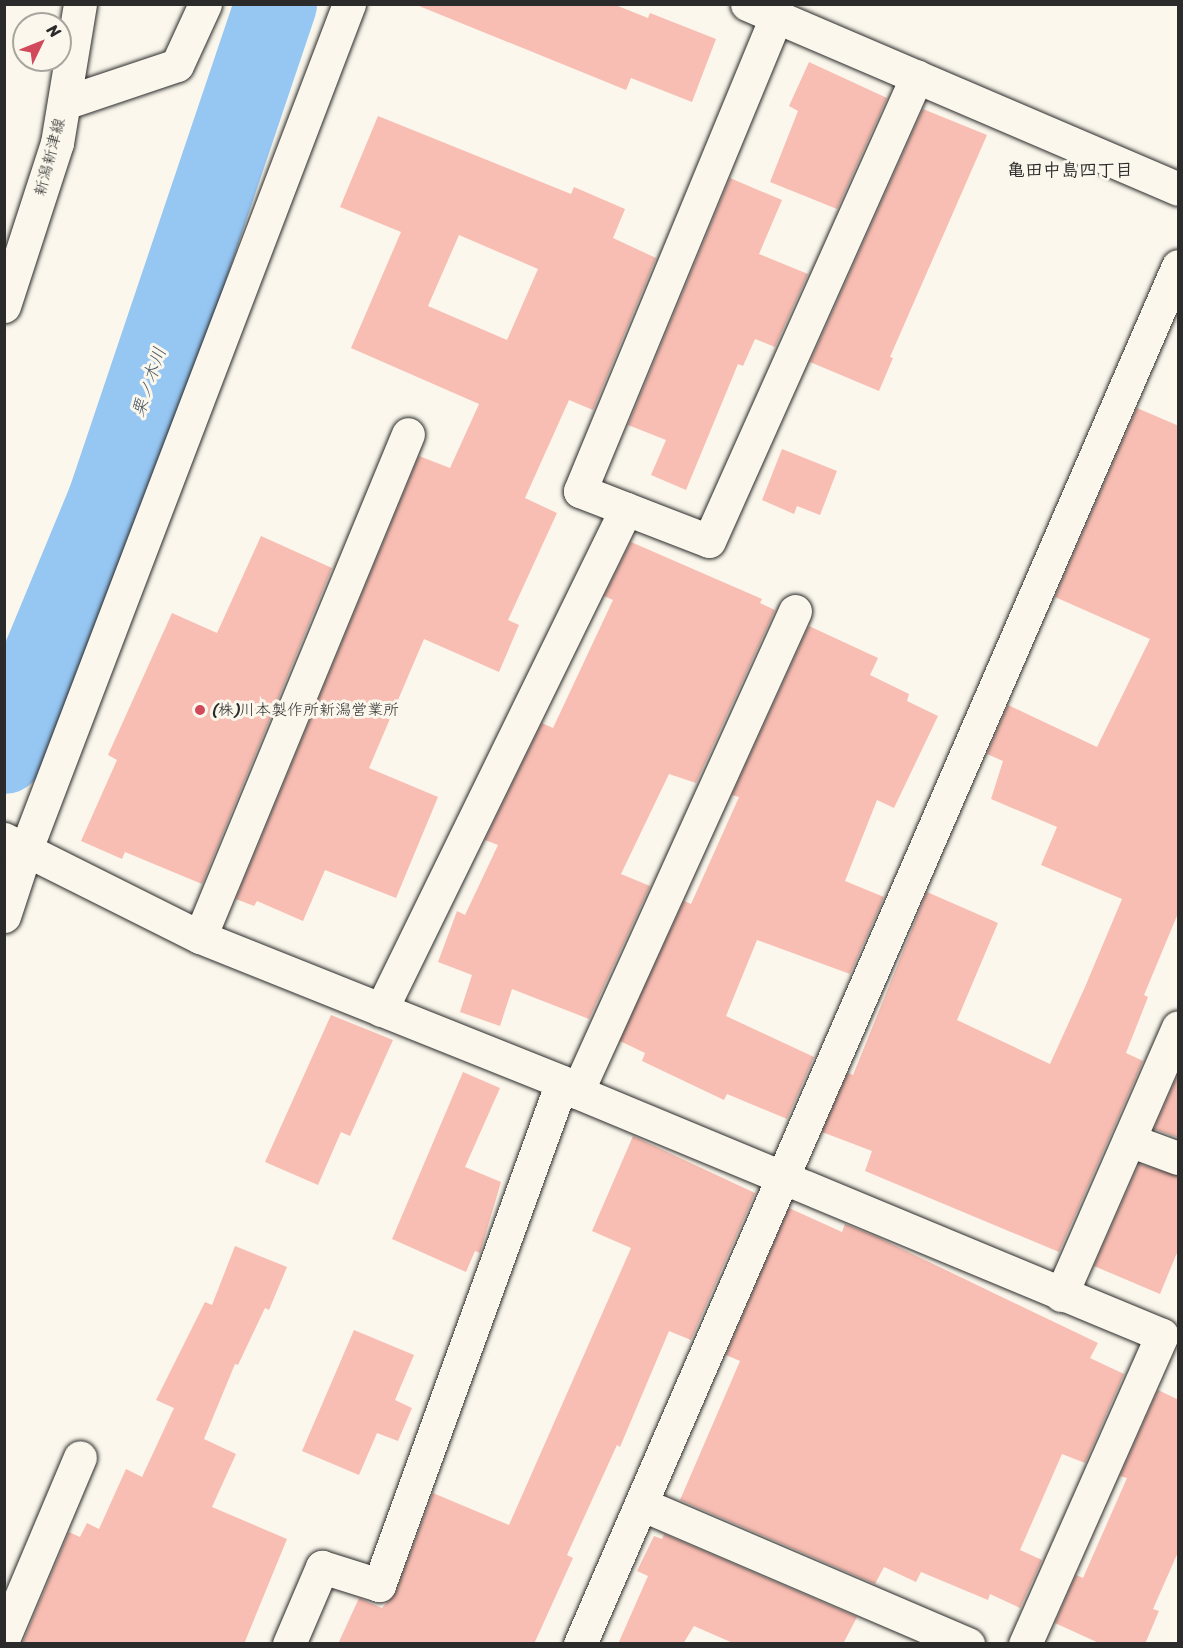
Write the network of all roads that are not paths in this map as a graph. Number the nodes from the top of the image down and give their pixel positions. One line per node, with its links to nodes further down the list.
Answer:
1 (80, 4): 6 (street, 新潟新津線)
2 (205, 4): 6 (street)
3 (349, 4): 13 (street)
4 (761, 11): 5 (street); 11 (street)
5 (917, 76): 7 (street); 11 (street)
6 (64, 104): 9 (street, 新潟新津線)
7 (1179, 189)
8 (1179, 266): 21 (street)
9 (4, 306)
10 (408, 434): 15 (street)
11 (626, 509): 16 (street)
12 (795, 611): 18 (street)
13 (15, 844): 14 (street); 15 (street)
14 (4, 916)
15 (200, 937): 16 (street)
16 (381, 1010): 18 (street)
17 (1179, 1027): 19 (street)
18 (569, 1087): 21 (street); 26 (street)
19 (1129, 1140): 20 (street); 22 (street)
20 (1179, 1158)
21 (781, 1174): 22 (street); 24 (street)
22 (1061, 1295): 29 (street)
23 (80, 1456): 25 (street)
24 (641, 1504): 27 (street); 28 (street)
25 (4, 1637)
26 (289, 1644)
27 (580, 1644)
28 (968, 1644)
29 (1025, 1644)

